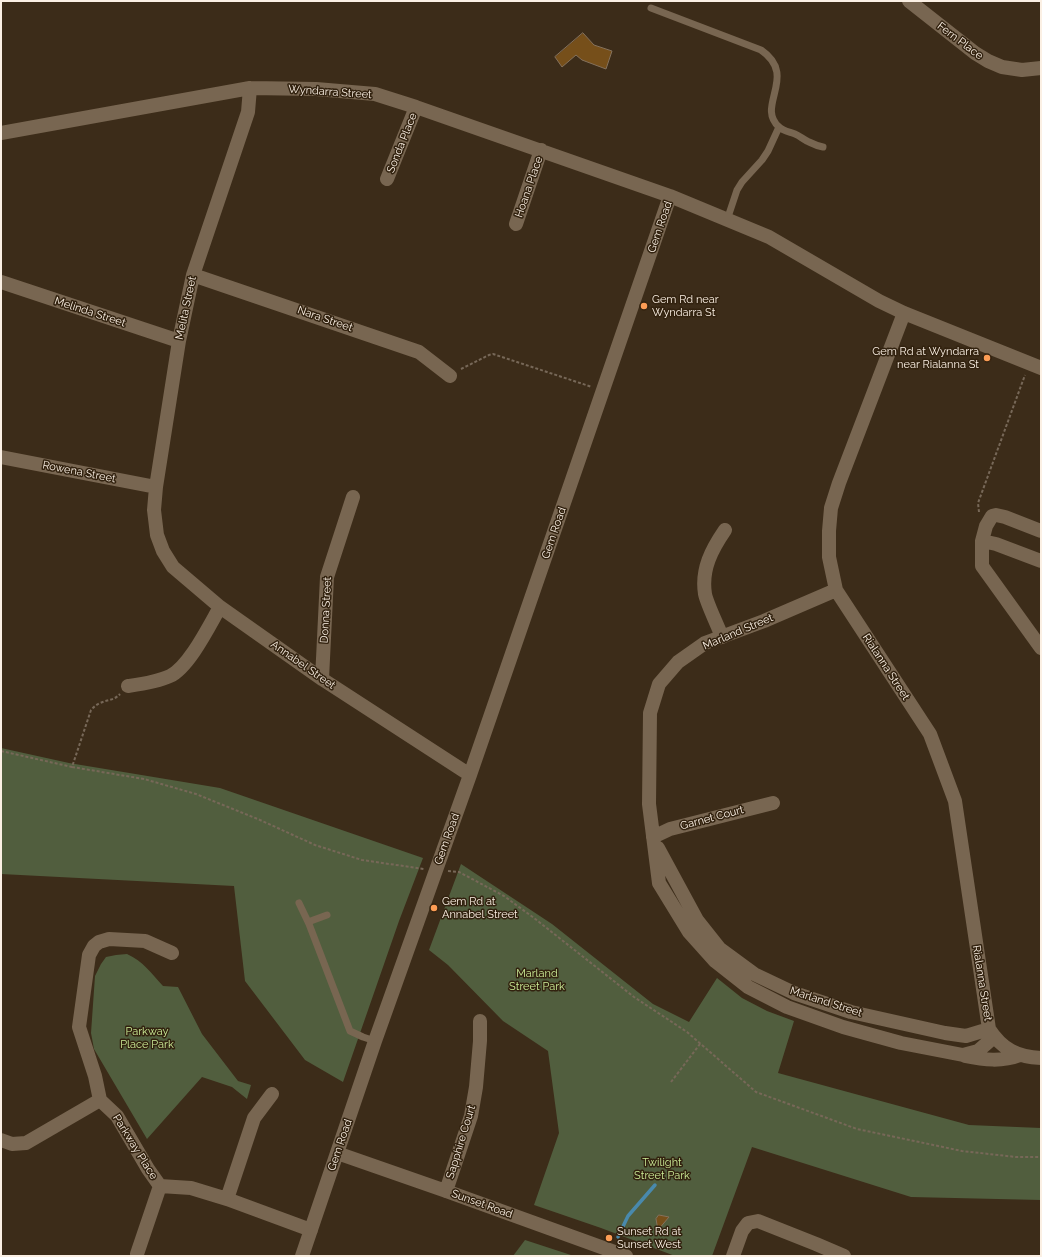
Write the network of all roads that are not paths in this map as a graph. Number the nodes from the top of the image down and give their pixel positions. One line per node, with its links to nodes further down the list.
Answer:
1 (909, 1): 3 (street, Fern Place)
2 (651, 8): 6 (lane)
3 (1041, 68)
4 (250, 88): 5 (street, Wyndarra Street); 7 (street, Wyndarra Street); 14 (street, Melita Street)
5 (416, 106): 9 (street, Wyndarra Street); 10 (street, Sonda Place)
6 (779, 127): 8 (lane); 12 (lane)
7 (1, 134)
8 (823, 147)
9 (541, 150): 11 (street, Wyndarra Street); 13 (street, Hoana Place)
10 (387, 179)
11 (670, 196): 12 (street, Gem Road); 34 (street, Gem Road)
12 (727, 220): 16 (street, Gem Road)
13 (516, 224)
14 (193, 275): 17 (street, Melita Street); 19 (street, Nara Street)
15 (1, 282): 17 (street, Melinda Street)
16 (904, 314): 18 (street, Gem Road); 28 (street, Rialanna Street)
17 (179, 340): 21 (street, Melita Street)
18 (1036, 366)
19 (450, 376)
20 (1, 457): 21 (street, Rowena Street)
21 (156, 487): 25 (street, Melita Street)
22 (353, 497): 32 (street, Donna Street)
23 (725, 530): 30 (street)
24 (1041, 532): 26 (street)
25 (157, 534): 29 (street, Annabel Street)
26 (982, 541): 27 (street); 31 (street)
27 (1041, 561)
28 (836, 590): 30 (street, Marland Street); 42 (street, Rialanna Street)
29 (220, 607): 32 (street, Annabel Street); 33 (street)
30 (722, 637): 36 (street, Marland Street)
31 (1041, 648)
32 (322, 679): 34 (street, Annabel Street)
33 (128, 686)
34 (470, 775): 43 (street, Gem Road)
35 (773, 803): 36 (street, Garnet Court)
36 (653, 836): 42 (street, Marland Street); 45 (street, Marland Street)
37 (299, 902): 39 (lane)
38 (327, 915): 39 (lane)
39 (308, 922): 43 (lane)
40 (172, 953): 48 (street)
41 (480, 1021): 52 (street, Sapphire Court)
42 (992, 1033): 44 (street, Marland Street); 45 (street, Marland Street)
43 (375, 1041): 50 (street, Gem Road)
44 (1020, 1054): 45 (street, Marland Street); 46 (street, Marland Street)
45 (962, 1055)
46 (1041, 1058)
47 (272, 1094): 53 (street)
48 (100, 1100): 49 (street); 51 (street, Parkway Place)
49 (1, 1140)
50 (337, 1153): 52 (street, Sunset Road); 54 (street, Gem Road)
51 (160, 1186): 53 (street, Parkway Place); 55 (street)
52 (446, 1191): 57 (street, Sunset Road)
53 (227, 1199): 54 (street, Parkway Place)
54 (311, 1230): 56 (street, Gem Road)
55 (137, 1254)
56 (302, 1256)
57 (626, 1256)
58 (734, 1256): 59 (street)
59 (844, 1256)

